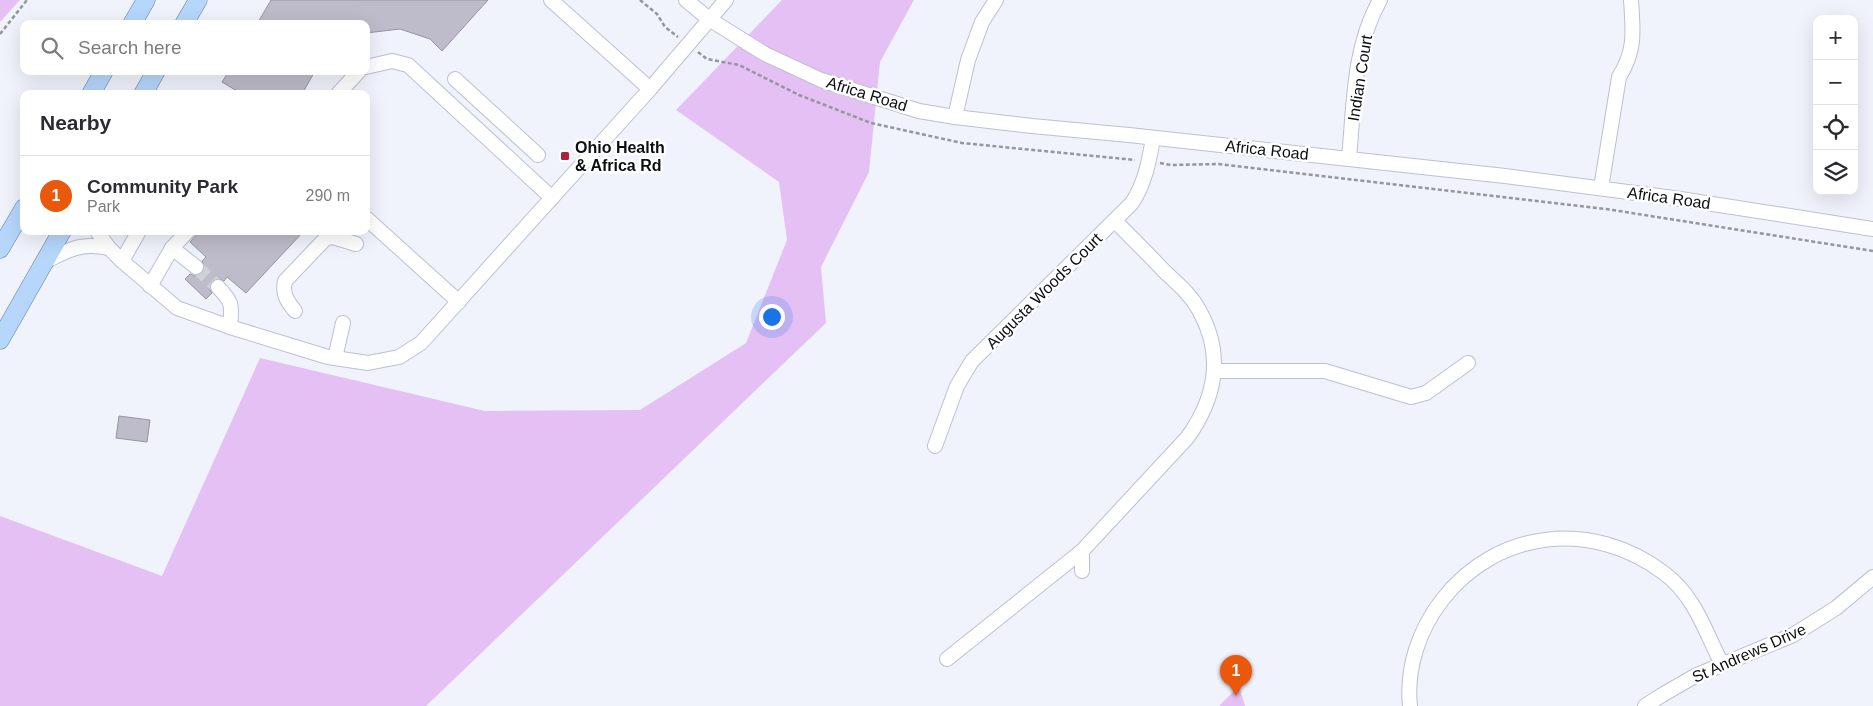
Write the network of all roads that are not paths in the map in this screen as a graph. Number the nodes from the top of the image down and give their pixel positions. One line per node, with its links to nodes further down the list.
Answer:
1 (146, 0): 9 (main road)
2 (198, 0): 10 (main road)
3 (551, 0): 17 (street)
4 (686, 0): 11 (street, Africa Road)
5 (726, 0): 11 (street)
6 (996, 0): 22 (street)
7 (1380, 0): 26 (street, Indian Court)
8 (1631, 0): 27 (street)
9 (134, 20)
10 (186, 20)
11 (709, 20): 17 (street); 22 (street, Africa Road)
12 (370, 66): 23 (street)
13 (102, 75): 18 (main road)
14 (154, 75): 19 (main road)
15 (355, 75): 20 (street)
16 (455, 79): 21 (street)
17 (650, 89): 28 (street)
18 (93, 90)
19 (145, 90)
20 (342, 90)
21 (484, 105): 23 (street); 25 (street)
22 (955, 117): 24 (street, Africa Road)
23 (469, 121): 28 (street)
24 (1153, 138): 26 (street, Africa Road); 30 (street, Augusta Woods Court)
25 (538, 155)
26 (1349, 158): 27 (street, Africa Road)
27 (1601, 188): 32 (street, Africa Road)
28 (552, 198): 46 (street)
29 (20, 215): 40 (main road)
30 (1115, 221): 53 (street); 54 (street, Augusta Woods Court)
31 (370, 222): 46 (street)
32 (1873, 229)
33 (60, 235): 42 (main road)
34 (100, 235): 38 (street)
35 (137, 235): 41 (street)
36 (184, 235): 39 (street)
37 (356, 244): 47 (street)
38 (109, 248): 41 (street); 42 (street)
39 (172, 248): 43 (street); 44 (street)
40 (0, 249)
41 (122, 261): 44 (street)
42 (44, 262): 50 (main road)
43 (196, 267)
44 (150, 286): 49 (street)
45 (218, 287): 49 (street)
46 (459, 302): 51 (street)
47 (295, 311)
48 (343, 323): 51 (street)
49 (230, 327): 51 (street)
50 (0, 340)
51 (335, 358)
52 (1468, 363): 53 (street)
53 (1214, 371): 55 (street)
54 (935, 446)
55 (1082, 551): 56 (street); 58 (street)
56 (1082, 571)
57 (1873, 577): 59 (street, St Andrews Drive)
58 (947, 659)
59 (1722, 664): 60 (street); 61 (street, St Andrews Drive)
60 (1410, 706)
61 (1645, 706)

